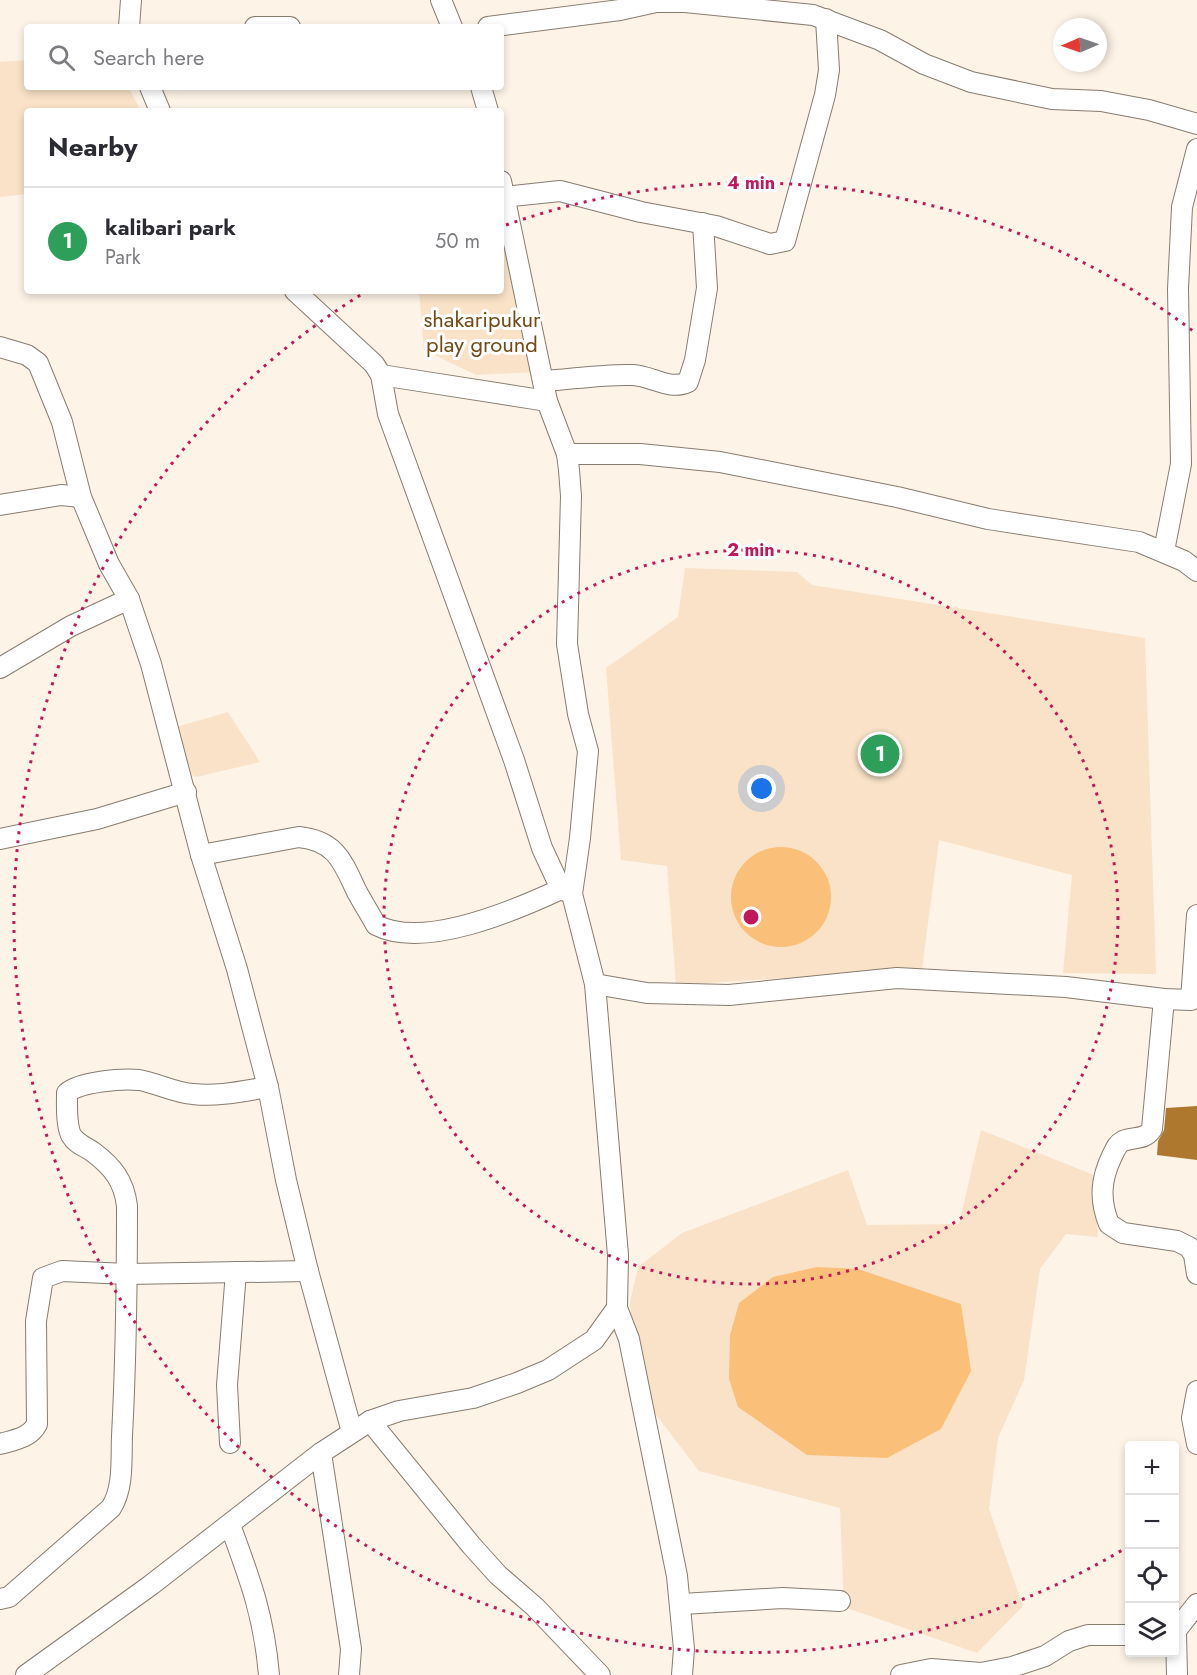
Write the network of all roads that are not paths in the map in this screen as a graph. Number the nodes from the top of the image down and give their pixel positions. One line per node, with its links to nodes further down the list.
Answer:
1 (131, 0): 5 (street)
2 (441, 0): 6 (street)
3 (794, 6): 4 (street); 7 (street)
4 (826, 19): 12 (street); 16 (street)
5 (129, 24)
6 (451, 24)
7 (504, 25)
8 (151, 90): 10 (street)
9 (482, 90): 11 (street)
10 (159, 108)
11 (487, 108)
12 (1197, 124)
13 (1197, 150): 25 (street)
14 (504, 189): 16 (street)
15 (504, 198): 20 (street)
16 (703, 224): 20 (street)
17 (299, 294): 19 (street)
18 (0, 347): 23 (street)
19 (381, 375): 21 (street); 32 (street)
20 (544, 381): 21 (street)
21 (547, 401): 22 (street)
22 (567, 454): 25 (street); 32 (street)
23 (81, 497): 24 (street); 27 (street)
24 (0, 505)
25 (1164, 551): 26 (street)
26 (1197, 571)
27 (129, 599): 28 (street); 29 (street)
28 (0, 668)
29 (186, 792): 30 (street); 31 (street)
30 (0, 839)
31 (201, 855): 32 (street); 37 (street)
32 (566, 892): 34 (street)
33 (1197, 915): 36 (street)
34 (594, 984): 35 (street); 43 (street)
35 (1164, 999): 36 (street); 38 (street)
36 (1194, 1000)
37 (268, 1088): 39 (street); 41 (street)
38 (1193, 1245): 42 (street)
39 (308, 1271): 40 (street); 46 (street)
40 (236, 1272): 41 (street); 47 (street)
41 (127, 1274): 48 (street); 52 (street)
42 (1197, 1274)
43 (617, 1308): 45 (street); 54 (street)
44 (1197, 1391): 49 (street)
45 (370, 1421): 46 (street); 62 (street)
46 (352, 1432): 50 (street)
47 (230, 1443)
48 (0, 1444)
49 (1197, 1444)
50 (321, 1453): 51 (street); 61 (street)
51 (230, 1525): 59 (street); 60 (street)
52 (0, 1599)
53 (840, 1601): 54 (street)
54 (682, 1604): 63 (street)
55 (1197, 1604): 56 (street)
56 (1179, 1628)
57 (1125, 1635): 64 (street)
58 (1176, 1657): 65 (street)
59 (26, 1675)
60 (269, 1675)
61 (349, 1675)
62 (600, 1675)
63 (682, 1675)
64 (901, 1675)
65 (1177, 1675)

